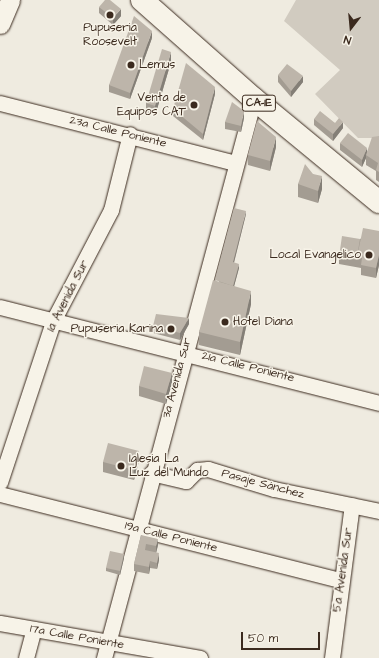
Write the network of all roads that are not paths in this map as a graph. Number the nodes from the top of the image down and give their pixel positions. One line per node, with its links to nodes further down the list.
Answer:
1 (10, 0): 3 (main road)
2 (142, 0): 4 (highway, CA-1E)
3 (0, 24)
4 (254, 99): 7 (street, 3a Avenida Sur); 8 (highway, CA-1E)
5 (0, 103): 6 (street, 23a Calle Poniente)
6 (130, 134): 7 (street, 23a Calle Poniente); 10 (street, 1a Avenida Sur)
7 (235, 162): 11 (street, 3a Avenida Sur)
8 (379, 202)
9 (0, 306): 10 (street, 21a Calle Poniente)
10 (54, 319): 11 (street, 21a Calle Poniente); 14 (street, 1a Avenida Sur)
11 (184, 351): 12 (street, 21a Calle Poniente); 13 (street, 3a Avenida Sur)
12 (379, 403)
13 (151, 473): 16 (street, Pasaje Sánchez); 18 (street, 3a Avenida Sur)
14 (0, 482)
15 (0, 494): 18 (street, 19a Calle Poniente)
16 (352, 505): 17 (street, Pasaje Sánchez); 19 (street, 5a Avenida Sur)
17 (379, 512)
18 (136, 528): 19 (street, 19a Calle Poniente); 22 (street, 3a Avenida Sur)
19 (341, 580): 26 (street, 5a Avenida Sur)
20 (0, 623): 21 (street, 17a Calle Poniente)
21 (34, 629): 22 (street, 17a Calle Poniente); 23 (street)
22 (107, 642): 24 (street, 3a Avenida Sur); 25 (street, 17a Calle Poniente)
23 (26, 658)
24 (104, 658)
25 (200, 658)
26 (332, 658)

